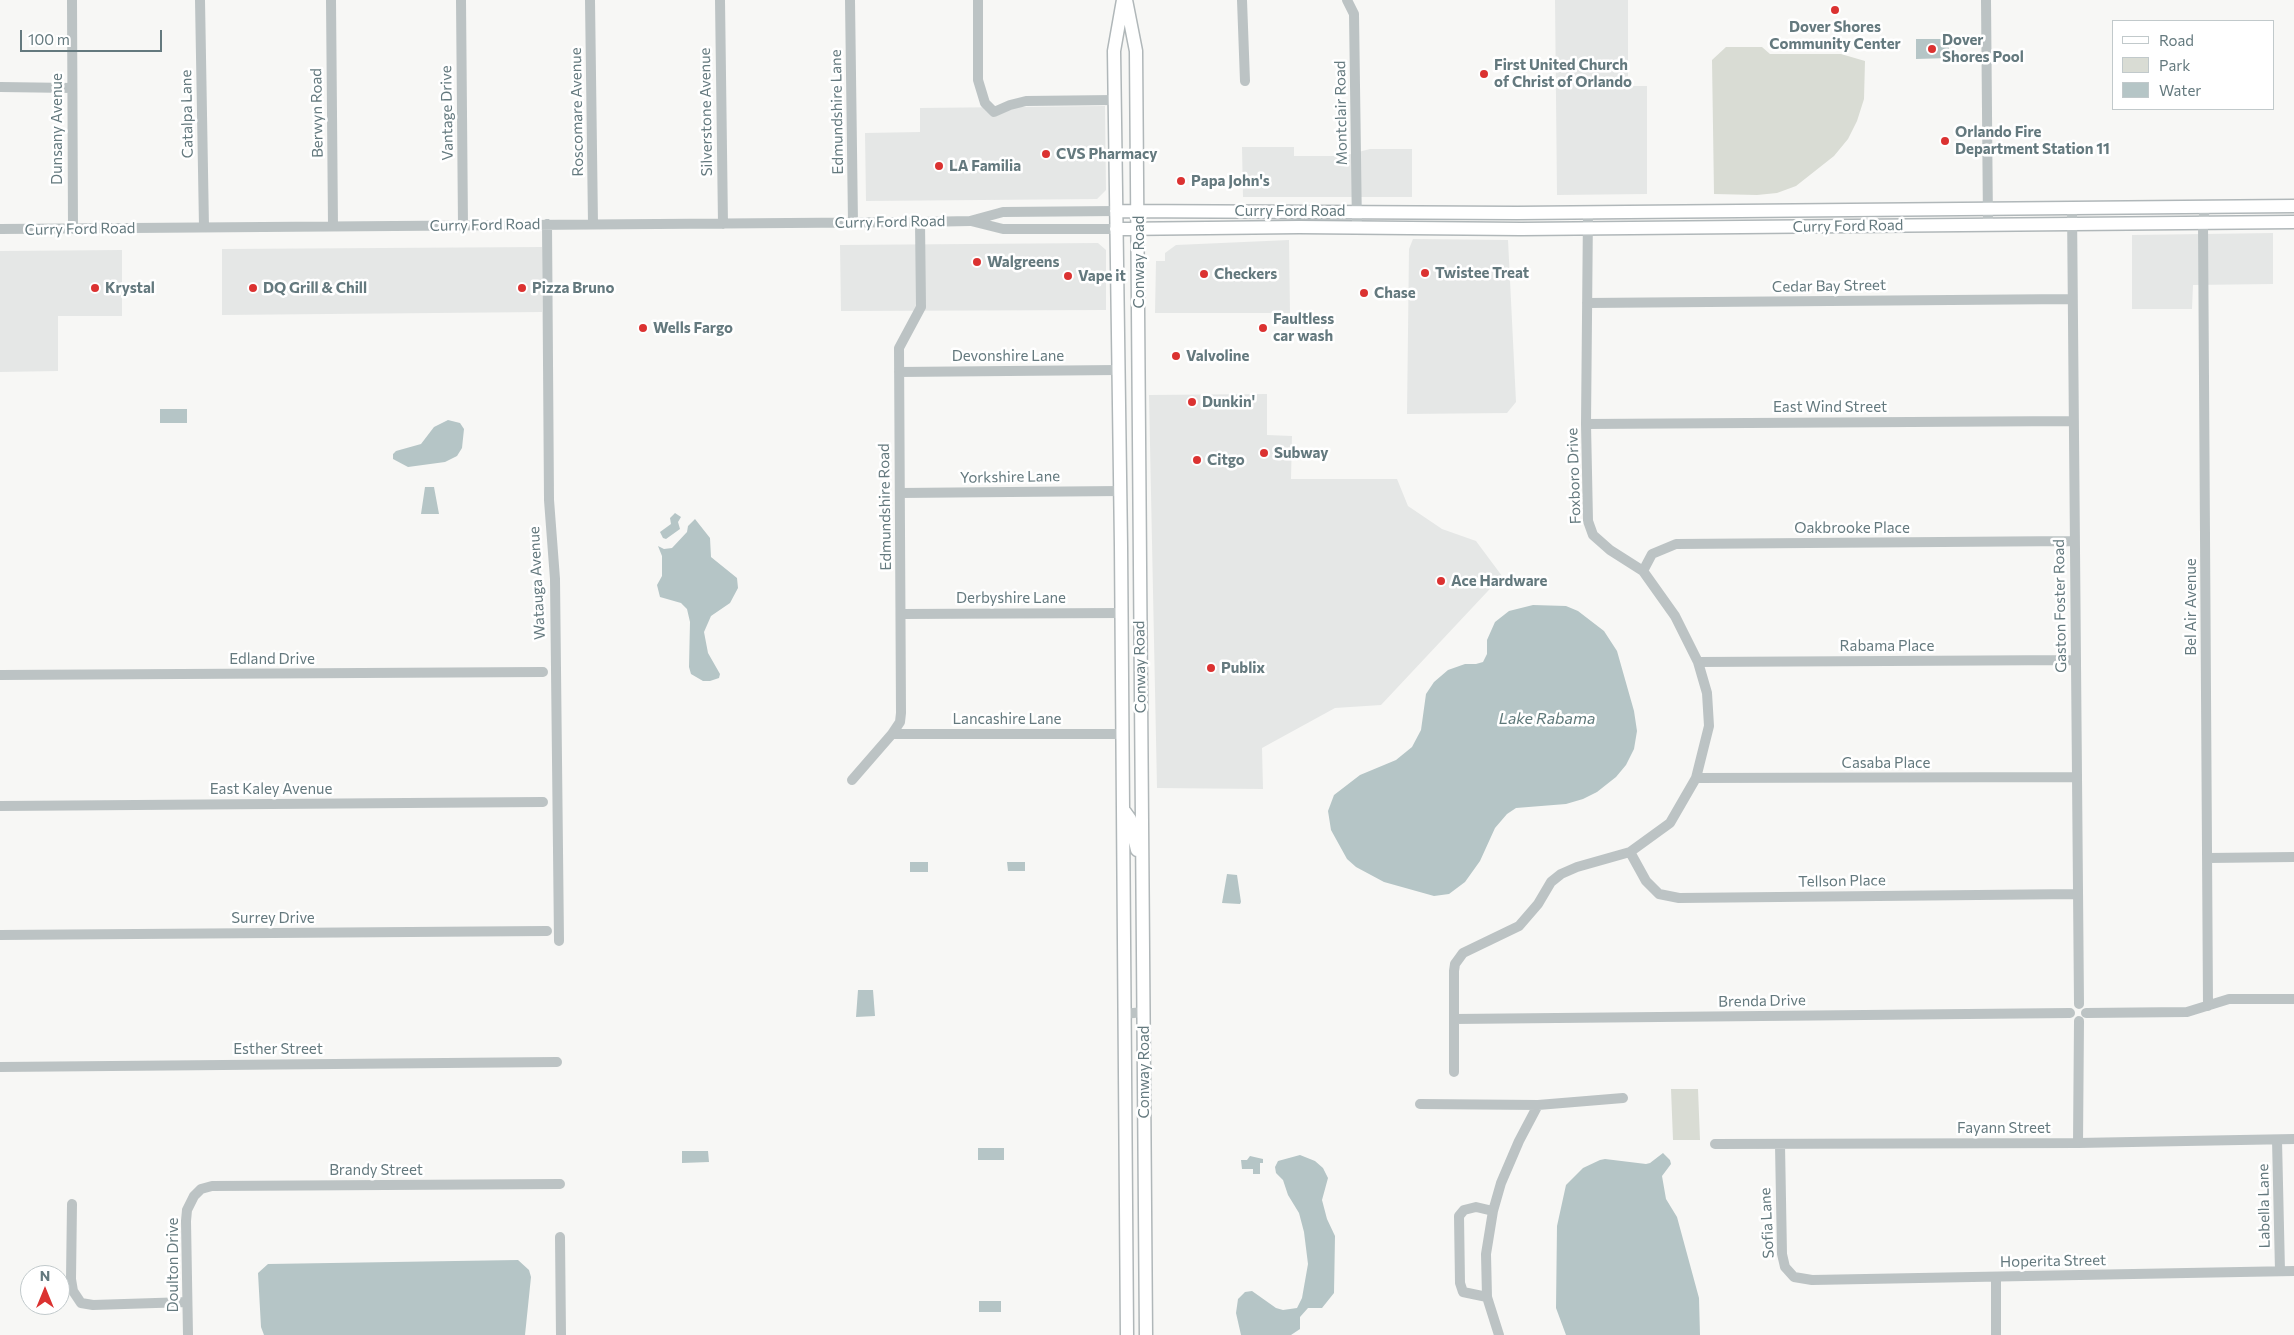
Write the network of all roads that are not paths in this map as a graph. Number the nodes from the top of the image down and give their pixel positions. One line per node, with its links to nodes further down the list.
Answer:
1 (72, 0): 15 (street, Dunsany Avenue)
2 (200, 0): 39 (street, Catalpa Lane)
3 (330, 0): 37 (street, Berwyn Road)
4 (461, 0): 38 (street, Vantage Drive)
5 (590, 0): 33 (street, Roscomare Avenue)
6 (720, 0): 34 (street, Silverstone Avenue)
7 (850, 0): 30 (street, Edmundshire Lane)
8 (978, 0): 16 (street)
9 (1124, 0): 16 (main road, Conway Road); 22 (main road, Conway Road)
10 (1242, 0): 13 (street)
11 (1347, 0): 23 (street, Montclair Road)
12 (1986, 0): 19 (street)
13 (1245, 81)
14 (0, 87): 15 (street)
15 (72, 88): 45 (street, Dunsany Avenue)
16 (1114, 100): 21 (main road, Conway Road)
17 (2294, 206): 18 (main road, Curry Ford Road)
18 (2205, 207): 20 (main road, Curry Ford Road); 31 (street, Bel Air Avenue)
19 (1987, 208): 20 (main road, Curry Ford Road); 26 (main road, Curry Ford Road); 35 (street)
20 (2072, 208): 36 (street, Gaston Foster Road)
21 (1116, 211): 22 (main road, Curry Ford Road); 27 (street, Curry Ford Road); 46 (main road, Conway Road)
22 (1138, 211): 23 (main road, Curry Ford Road); 40 (main road, Conway Road)
23 (1357, 211): 24 (main road, Curry Ford Road); 41 (street, Montclair Road)
24 (1402, 212): 25 (main road, Curry Ford Road); 42 (street)
25 (1565, 212): 26 (main road, Curry Ford Road); 43 (street)
26 (1588, 212): 44 (street, Foxboro Drive)
27 (970, 221): 28 (street, Curry Ford Road); 46 (street, Curry Ford Road)
28 (920, 222): 30 (street, Curry Ford Road); 51 (street, Edmundshire Road)
29 (2294, 222): 31 (main road, Curry Ford Road)
30 (853, 223): 34 (street, Curry Ford Road)
31 (2203, 223): 36 (main road, Curry Ford Road); 77 (street, Bel Air Avenue)
32 (548, 224): 33 (street, Curry Ford Road); 38 (street, Curry Ford Road); 82 (street, Watauga Avenue)
33 (593, 224): 34 (street, Curry Ford Road)
34 (723, 224)
35 (1988, 224): 36 (main road, Curry Ford Road); 44 (main road, Curry Ford Road)
36 (2072, 225): 48 (street, Gaston Foster Road)
37 (333, 226): 38 (street, Curry Ford Road); 39 (street, Curry Ford Road)
38 (463, 226)
39 (204, 227): 45 (street, Curry Ford Road)
40 (1138, 228): 41 (main road, Curry Ford Road); 46 (main road, Curry Ford Road); 59 (main road, Conway Road)
41 (1357, 228): 42 (main road, Curry Ford Road)
42 (1401, 228): 43 (main road, Curry Ford Road)
43 (1565, 228): 44 (main road, Curry Ford Road)
44 (1588, 228): 49 (street, Foxboro Drive)
45 (73, 229): 47 (street, Curry Ford Road)
46 (1116, 229): 50 (main road, Conway Road)
47 (0, 230)
48 (2072, 299): 49 (street, Cedar Bay Street); 52 (street, Gaston Foster Road)
49 (1587, 303): 53 (street, Foxboro Drive)
50 (1117, 370): 51 (street, Devonshire Lane); 54 (main road, Conway Road)
51 (899, 372): 55 (street, Edmundshire Road)
52 (2073, 421): 53 (street, East Wind Street); 56 (street, Gaston Foster Road)
53 (1586, 424): 58 (street, Foxboro Drive)
54 (1120, 491): 55 (street, Yorkshire Lane); 57 (main road, Conway Road)
55 (900, 493): 61 (street, Edmundshire Road)
56 (2074, 541): 58 (street, Oakbrooke Place); 63 (street, Gaston Foster Road)
57 (1121, 546): 59 (main road); 60 (main road, Conway Road)
58 (1642, 572): 64 (street, Foxboro Drive)
59 (1140, 610): 62 (main road, Conway Road)
60 (1121, 612): 61 (street, Derbyshire Lane); 62 (main road); 68 (main road, Conway Road)
61 (902, 614): 67 (street, Edmundshire Road)
62 (1140, 654): 78 (main road, Conway Road)
63 (2076, 660): 64 (street, Rabama Place); 69 (street, Gaston Foster Road)
64 (1698, 662): 70 (street, Foxboro Drive)
65 (543, 672): 66 (street, Edland Drive)
66 (0, 675)
67 (892, 734): 68 (street, Lancashire Lane); 71 (street, Edmundshire Road)
68 (1122, 734): 74 (main road, Conway Road)
69 (2076, 777): 70 (street, Casaba Place); 79 (street, Gaston Foster Road)
70 (1696, 778): 75 (street, Foxboro Drive)
71 (852, 780)
72 (543, 802): 73 (street, East Kaley Avenue)
73 (0, 806)
74 (1122, 808): 78 (main road); 89 (main road, Conway Road)
75 (1630, 852): 79 (street, Tellson Place); 90 (street, Foxboro Drive)
76 (2294, 857): 77 (street)
77 (2208, 858): 85 (street, Bel Air Avenue)
78 (1142, 869): 86 (main road, Conway Road)
79 (2077, 894): 84 (street, Gaston Foster Road)
80 (547, 930): 81 (street, Surrey Drive)
81 (0, 935)
82 (558, 941)
83 (2294, 999): 85 (street)
84 (2079, 1004): 87 (street); 88 (street)
85 (2208, 1006): 88 (street)
86 (1143, 1012): 89 (street); 117 (main road, Conway Road)
87 (2070, 1013): 90 (street, Brenda Drive); 91 (street)
88 (2086, 1013): 91 (street)
89 (1124, 1014): 116 (main road, Conway Road)
90 (1454, 1019): 94 (street, Foxboro Drive)
91 (2079, 1021): 100 (street)
92 (557, 1062): 93 (street, Esther Street)
93 (0, 1067)
94 (1454, 1072)
95 (1623, 1098): 97 (street)
96 (1420, 1104): 97 (street)
97 (1538, 1105): 106 (street)
98 (2294, 1139): 99 (street, Fayann Street)
99 (2277, 1140): 100 (street, Fayann Street); 109 (street, Labella Lane)
100 (2078, 1143): 102 (street, Fayann Street)
101 (1715, 1144): 102 (street, Fayann Street)
102 (1780, 1145): 111 (street, Sofia Lane)
103 (560, 1184): 104 (street, Brandy Street)
104 (194, 1196): 113 (street, Doulton Drive)
105 (72, 1204): 113 (street)
106 (1493, 1210): 112 (street); 112 (street)
107 (560, 1237): 115 (street)
108 (2294, 1271): 109 (street, Hoperita Street)
109 (2280, 1272): 110 (street, Hoperita Street)
110 (1996, 1277): 111 (street, Hoperita Street); 119 (street)
111 (1812, 1280)
112 (1487, 1297): 118 (street)
113 (187, 1302): 114 (street, Doulton Drive)
114 (188, 1335)
115 (561, 1335)
116 (1126, 1335)
117 (1146, 1335)
118 (1499, 1335)
119 (1996, 1335)

